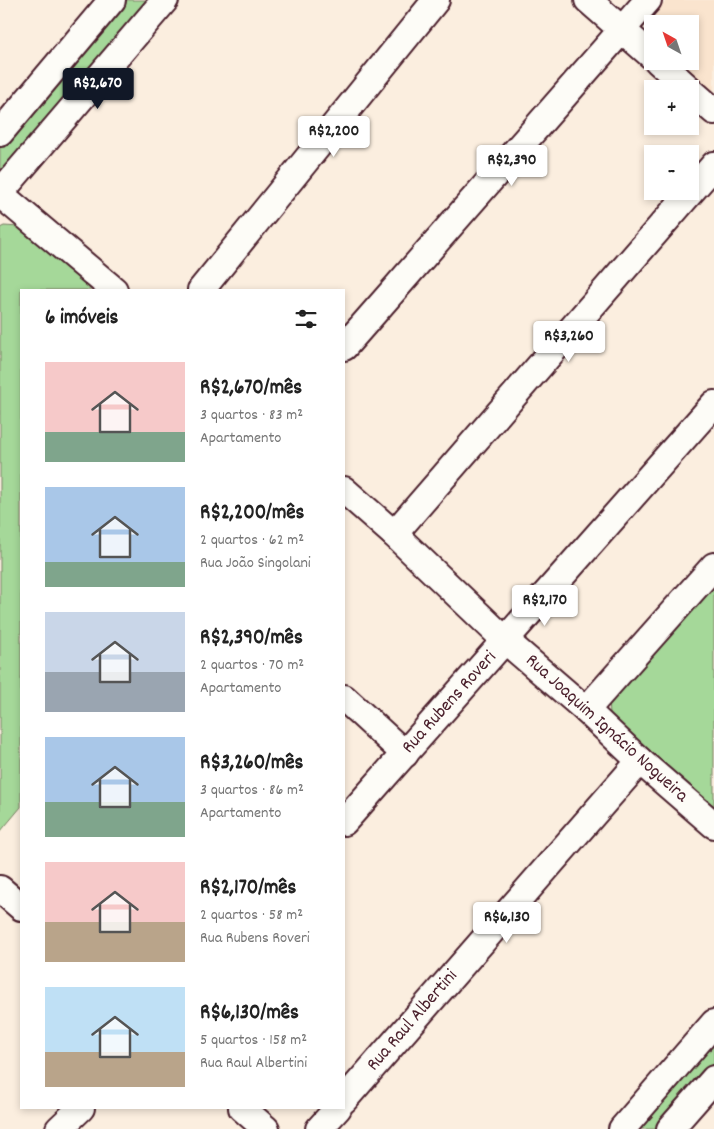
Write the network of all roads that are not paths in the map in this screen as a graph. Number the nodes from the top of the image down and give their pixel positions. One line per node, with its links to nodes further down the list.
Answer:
1 (112, 0): 12 (street)
2 (165, 0): 14 (street)
3 (436, 0): 16 (street)
4 (588, 0): 6 (street)
5 (648, 0): 6 (street)
6 (623, 29): 7 (street); 17 (street)
7 (644, 49)
8 (668, 70): 9 (street)
9 (679, 80)
10 (699, 98): 11 (street)
11 (714, 111)
12 (0, 133)
13 (714, 165): 20 (street)
14 (0, 193): 15 (street)
15 (113, 289)
16 (202, 289)
17 (345, 346)
18 (714, 404): 22 (street, Rua Rubens Roveri)
19 (345, 491): 20 (street, Rua Joaquim Ignácio Nogueira)
20 (394, 534): 22 (street, Rua Joaquim Ignácio Nogueira)
21 (714, 566): 24 (street)
22 (506, 641): 24 (street, Rua Joaquim Ignácio Nogueira); 25 (street, Rua Rubens Roveri)
23 (345, 699): 25 (street)
24 (586, 710): 26 (street, Rua Joaquim Ignácio Nogueira)
25 (404, 754): 27 (street, Rua Rubens Roveri)
26 (640, 761): 28 (street, Rua Joaquim Ignácio Nogueira); 33 (street, Rua Raul Albertini)
27 (345, 821)
28 (714, 825)
29 (0, 889): 30 (street)
30 (20, 906)
31 (714, 1023): 40 (street)
32 (714, 1079): 41 (street)
33 (345, 1099)
34 (80, 1109): 37 (street)
35 (243, 1109): 38 (street)
36 (337, 1109): 39 (street)
37 (59, 1129)
38 (266, 1129)
39 (319, 1129)
40 (622, 1129)
41 (670, 1129)

